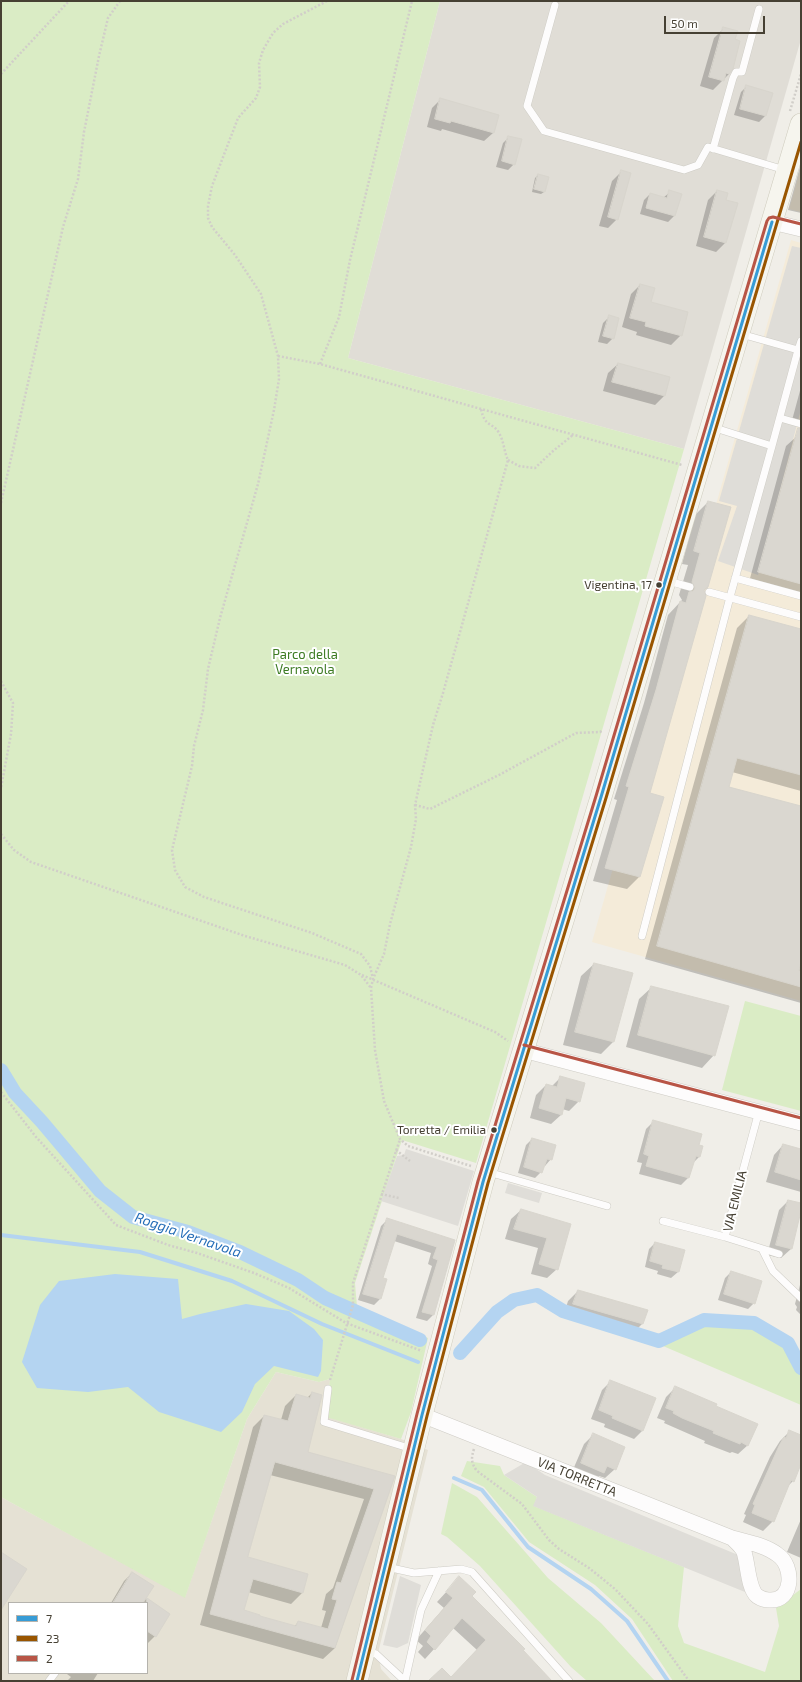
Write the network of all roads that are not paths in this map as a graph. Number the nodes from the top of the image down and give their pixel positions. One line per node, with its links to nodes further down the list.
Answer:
1 (555, 5): 4 (lane)
2 (758, 9): 4 (lane)
3 (801, 124): 5 (street)
4 (713, 149): 5 (lane)
5 (788, 170): 6 (street)
6 (772, 222): 7 (street); 8 (street)
7 (801, 229)
8 (739, 334): 10 (lane); 13 (street)
9 (801, 341): 10 (lane)
10 (798, 350): 11 (lane)
11 (780, 418): 12 (lane); 14 (lane)
12 (801, 424)
13 (712, 427): 14 (lane); 16 (street)
14 (772, 446): 15 (lane)
15 (735, 578): 19 (lane); 20 (lane)
16 (666, 581): 17 (lane); 23 (street)
17 (690, 587)
18 (709, 592): 20 (lane)
19 (801, 596)
20 (730, 597): 21 (lane); 22 (lane)
21 (801, 616)
22 (642, 936)
23 (515, 1045): 24 (street); 26 (street)
24 (759, 1111): 25 (street); 29 (lane, VIA EMILIA)
25 (801, 1123)
26 (479, 1169): 27 (lane); 34 (street)
27 (607, 1206)
28 (663, 1221): 29 (lane)
29 (725, 1237): 30 (lane, VIA EMILIA)
30 (762, 1249): 31 (lane, VIA EMILIA); 32 (lane)
31 (779, 1254)
32 (801, 1298)
33 (328, 1389): 35 (lane)
34 (422, 1415): 35 (street); 36 (street, VIA TORRETTA)
35 (414, 1450): 38 (street)
36 (732, 1538): 37 (street, VIA TORRETTA); 40 (street, VIA TORRETTA)
37 (772, 1552): 40 (street); 40 (street, VIA TORRETTA)
38 (385, 1566): 39 (lane); 41 (street)
39 (439, 1571): 43 (lane); 44 (lane)
40 (750, 1578)
41 (365, 1651): 42 (street); 43 (lane)
42 (357, 1681)
43 (405, 1681)
44 (569, 1681)

